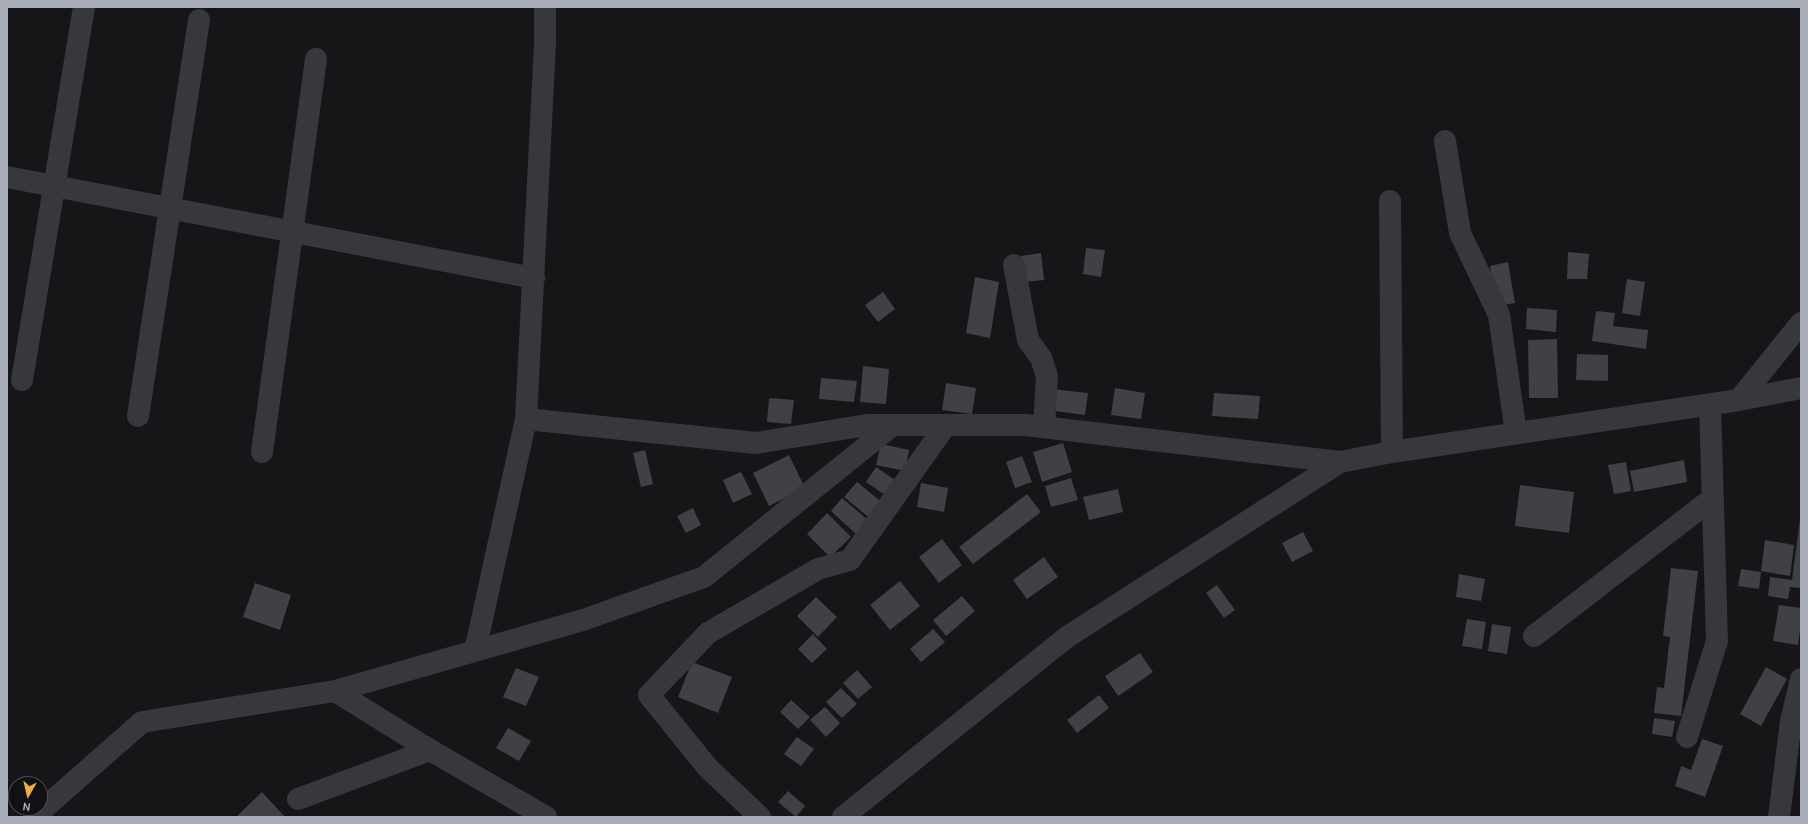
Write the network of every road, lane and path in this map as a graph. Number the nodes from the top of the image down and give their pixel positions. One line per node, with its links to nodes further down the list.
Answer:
1 (84, 7): 7 (street)
2 (544, 7): 12 (street)
3 (199, 20): 9 (street)
4 (316, 60): 10 (street)
5 (1445, 141): 23 (street)
6 (7, 177): 7 (street)
7 (54, 186): 9 (street); 14 (street)
8 (1390, 201): 25 (street)
9 (171, 207): 10 (street); 18 (street)
10 (293, 232): 12 (street); 24 (street)
11 (1014, 265): 22 (street)
12 (534, 278): 19 (street)
13 (1801, 323): 16 (street)
14 (22, 380)
15 (1801, 388): 16 (street)
16 (1739, 400): 17 (street)
17 (1710, 404): 23 (street); 27 (street)
18 (138, 416)
19 (526, 419): 20 (street); 29 (street)
20 (893, 425): 21 (street); 29 (street)
21 (946, 425): 22 (street); 38 (street)
22 (1044, 428): 26 (street)
23 (1516, 433): 25 (street)
24 (262, 452)
25 (1392, 452): 26 (street)
26 (1340, 462): 39 (street)
27 (1713, 498): 28 (street); 33 (street)
28 (1534, 636)
29 (475, 651): 31 (street)
30 (1801, 679): 32 (street)
31 (335, 691): 34 (street); 36 (street)
32 (1796, 724): 40 (street)
33 (1687, 737)
34 (430, 750): 35 (street); 37 (street)
35 (298, 798)
36 (34, 817)
37 (546, 817)
38 (760, 817)
39 (843, 817)
40 (1779, 817)

